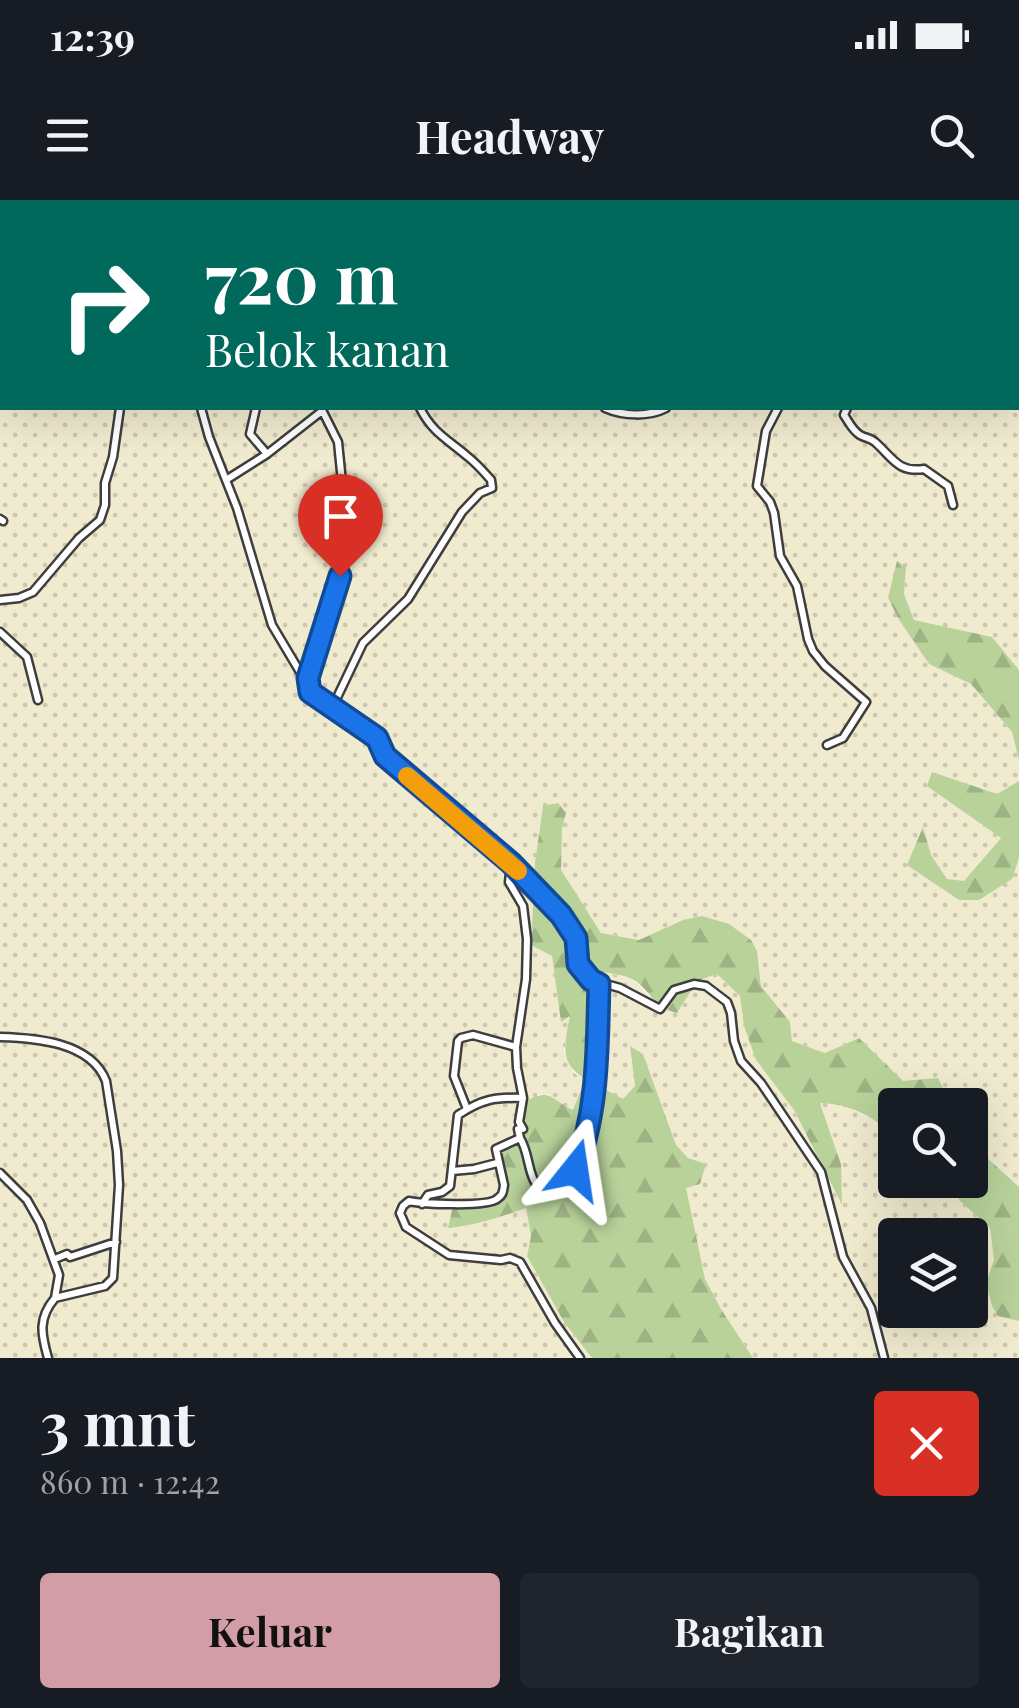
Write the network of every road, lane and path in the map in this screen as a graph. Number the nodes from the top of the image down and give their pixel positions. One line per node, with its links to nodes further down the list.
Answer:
1 (120, 410): 14 (street)
2 (202, 410): 12 (street)
3 (256, 410): 11 (street)
4 (321, 410): 11 (street)
5 (322, 410): 16 (street)
6 (421, 410): 18 (street)
7 (610, 410): 8 (street)
8 (662, 410)
9 (777, 410): 19 (street)
10 (846, 410): 13 (street)
11 (267, 454): 12 (street)
12 (226, 480): 16 (street)
13 (953, 505)
14 (0, 600)
15 (0, 632): 17 (street)
16 (308, 678): 18 (street)
17 (38, 700)
18 (332, 708): 20 (street)
19 (827, 745)
20 (511, 863): 21 (street); 23 (street)
21 (599, 984): 26 (street); 36 (street)
22 (0, 1037): 31 (street)
23 (516, 1048): 24 (street); 25 (street)
24 (523, 1098): 25 (street); 26 (street)
25 (467, 1109): 28 (street)
26 (520, 1138): 27 (street)
27 (497, 1163): 28 (street); 30 (street)
28 (452, 1172): 30 (street)
29 (0, 1173): 32 (street)
30 (422, 1204): 35 (street)
31 (116, 1242): 32 (street); 33 (street)
32 (55, 1259): 33 (street)
33 (55, 1298): 34 (street)
34 (48, 1358)
35 (580, 1358)
36 (884, 1358)

